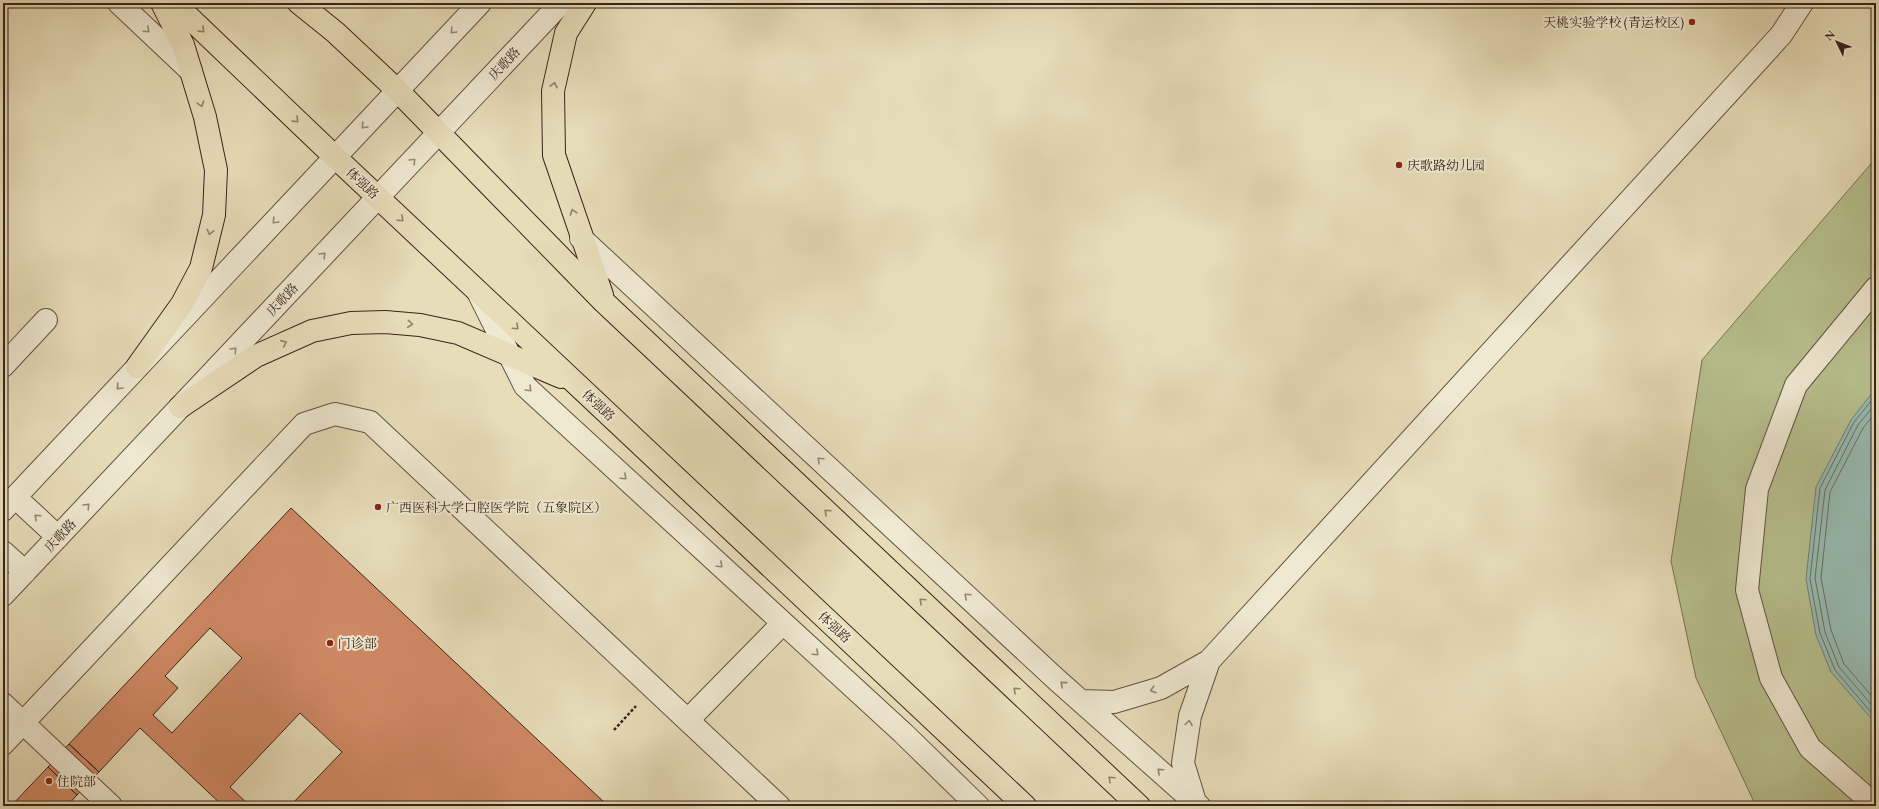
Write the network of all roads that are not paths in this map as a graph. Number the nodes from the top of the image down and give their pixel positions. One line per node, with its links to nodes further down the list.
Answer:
1 (118, 3): 11 (street, one-way to 11)
2 (162, 3): 11 (main road)
3 (174, 3): 14 (main road, 体强路, one-way to 14)
4 (299, 3): 10 (main road)
5 (315, 3): 10 (street)
6 (480, 3): 12 (street, one-way to 12)
7 (560, 3): 13 (street, 庆歌路)
8 (585, 3): 16 (main road, one-way to 8)
9 (1802, 3): 32 (street)
10 (335, 32): 12 (main road)
11 (191, 71): 23 (main road, one-way to 23)
12 (398, 91): 13 (main road); 14 (street, one-way to 14)
13 (439, 133): 15 (street, 庆歌路, one-way to 13); 19 (main road)
14 (335, 157): 15 (main road, 体强路); 23 (street, one-way to 23)
15 (378, 197): 18 (main road, 体强路, one-way to 18); 25 (street, 庆歌路, one-way to 15)
16 (581, 238): 19 (main road); 33 (street, one-way to 16)
17 (1876, 288): 44 (street)
18 (479, 293): 21 (street); 24 (main road, 体强路, one-way to 24)
19 (604, 302): 43 (main road, one-way to 19)
20 (46, 320): 22 (street)
21 (510, 356): 24 (main road); 25 (main road, one-way to 21); 31 (street, one-way to 31)
22 (3, 366)
23 (137, 367): 26 (street, one-way to 26)
24 (574, 382): 42 (main road, 体强路)
25 (180, 408): 27 (street, 庆歌路, one-way to 25)
26 (9, 503): 27 (street, one-way to 26)
27 (58, 537): 29 (street, 庆歌路)
28 (3, 552): 29 (street)
29 (25, 572): 30 (street, 庆歌路)
30 (3, 595)
31 (783, 623): 35 (street); 41 (street, one-way to 41)
32 (1209, 660): 33 (street, one-way to 33); 38 (street, one-way to 32)
33 (1082, 701): 38 (street, one-way to 33)
34 (3, 704): 36 (street)
35 (688, 720): 36 (street); 40 (street)
36 (23, 723): 37 (street); 39 (street)
37 (3, 744)
38 (1197, 804)
39 (111, 806)
40 (779, 806)
41 (978, 806)
42 (1025, 806)
43 (1139, 806)
44 (1876, 806)

